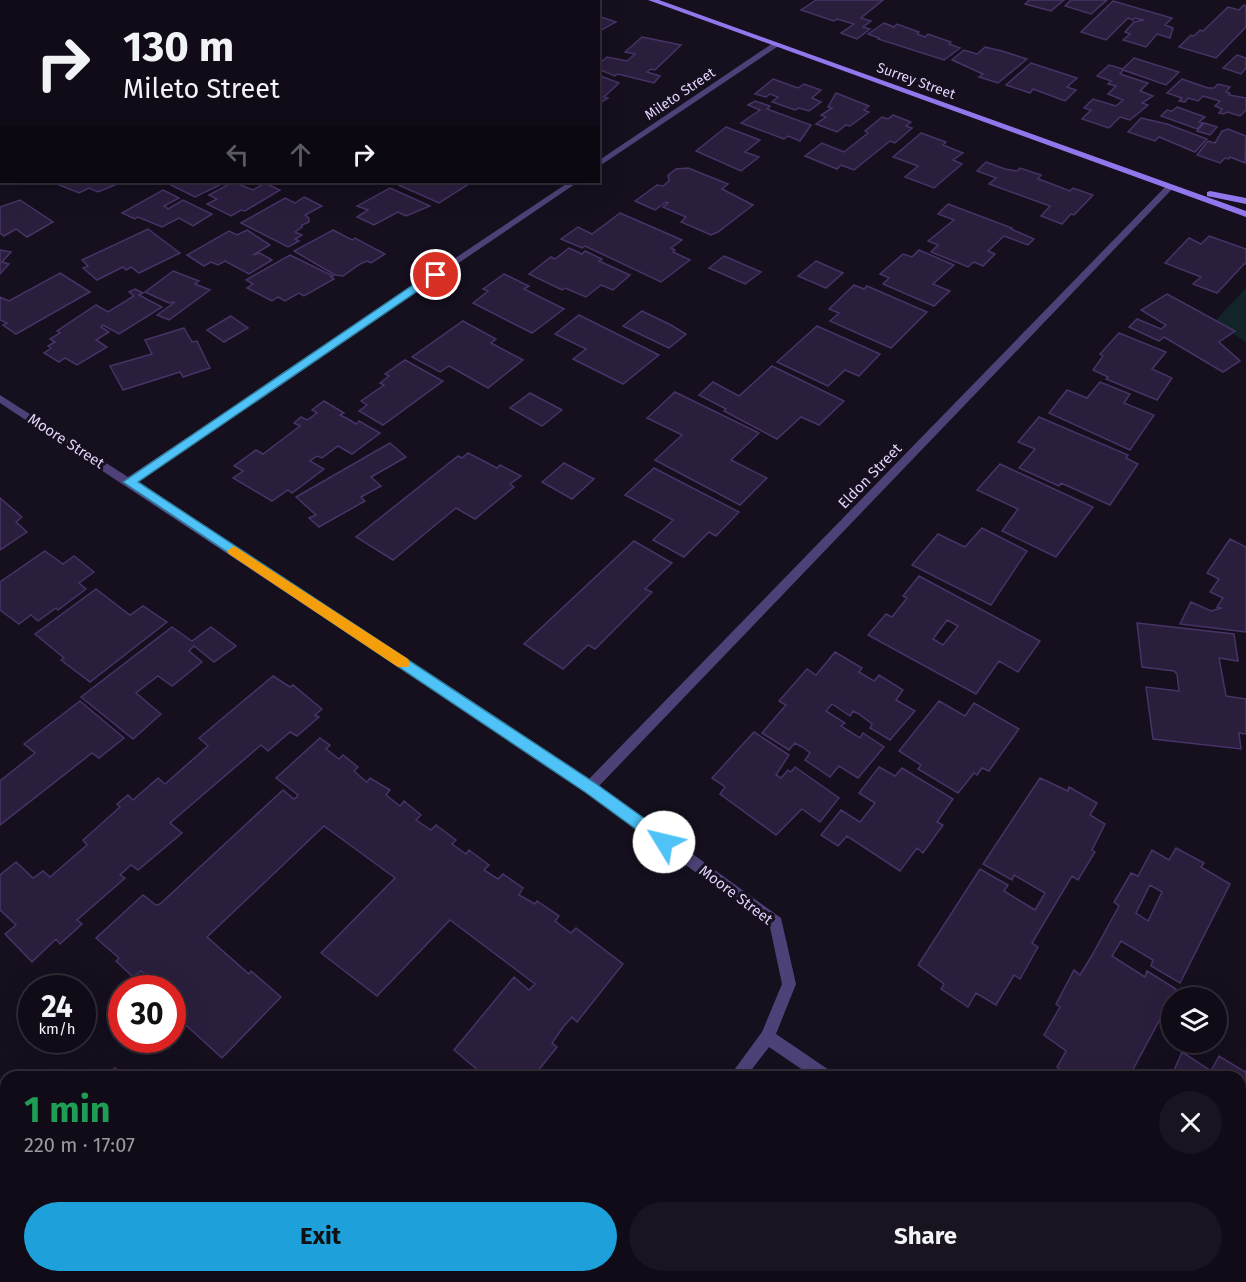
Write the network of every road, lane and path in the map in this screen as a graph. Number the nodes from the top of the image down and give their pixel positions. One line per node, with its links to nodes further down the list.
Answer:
1 (652, 0): 2 (street, Surrey Street)
2 (776, 45): 3 (street, Mileto Street); 5 (street, Surrey Street)
3 (600, 164)
4 (573, 183): 9 (street)
5 (1171, 186): 6 (street, Surrey Street); 7 (street, Surrey Street); 10 (street, Eldon Street)
6 (1246, 201)
7 (1246, 214)
8 (0, 398): 9 (street, Moore Street)
9 (129, 482): 10 (street, Moore Street)
10 (590, 788): 11 (street, Moore Street)
11 (766, 1037): 12 (street, Moore Street); 13 (street)
12 (741, 1071)
13 (818, 1071)

